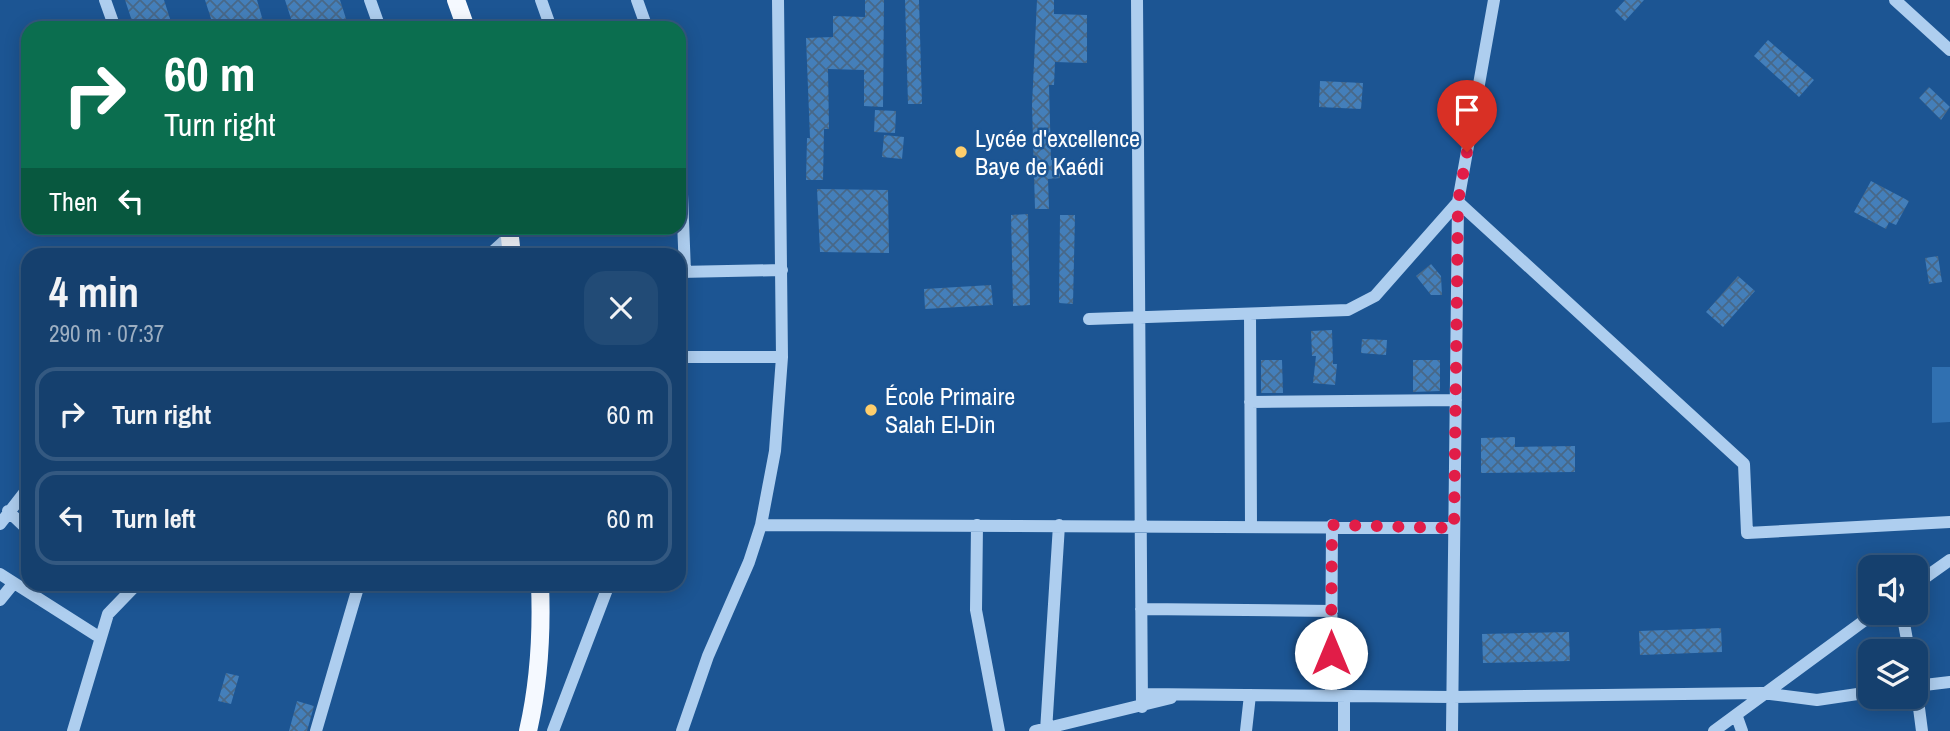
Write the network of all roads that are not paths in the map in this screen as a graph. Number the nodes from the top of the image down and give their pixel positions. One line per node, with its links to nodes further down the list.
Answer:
1 (105, 0): 10 (street)
2 (370, 0): 11 (street)
3 (456, 0): 12 (main road)
4 (541, 0): 13 (street)
5 (637, 0): 14 (street)
6 (778, 0): 19 (street)
7 (1137, 0): 22 (street)
8 (1494, 0): 16 (street)
9 (1895, 0): 15 (street)
10 (112, 21)
11 (378, 21)
12 (464, 21)
13 (548, 21)
14 (644, 21)
15 (1950, 50)
16 (1458, 202): 21 (street); 26 (street); 30 (street)
17 (507, 235): 18 (street)
18 (495, 248)
19 (782, 270): 20 (street); 25 (street)
20 (686, 272)
21 (1250, 314): 22 (street); 27 (street)
22 (1139, 317): 23 (street); 36 (street)
23 (1089, 319)
24 (686, 357): 25 (street)
25 (782, 357): 33 (street)
26 (1456, 400): 27 (street); 39 (street)
27 (1250, 402): 38 (street)
28 (21, 496): 29 (street)
29 (8, 511): 31 (street); 32 (street)
30 (1950, 522)
31 (21, 523)
32 (0, 524)
33 (761, 525): 34 (street); 70 (street)
34 (977, 525): 35 (street); 71 (street)
35 (1059, 525): 36 (street); 65 (street)
36 (1141, 525): 38 (street); 51 (street)
37 (1332, 525): 38 (street); 39 (street); 52 (street)
38 (1251, 526)
39 (1454, 528): 61 (street)
40 (1950, 560): 42 (street)
41 (0, 574): 43 (street)
42 (1928, 576)
43 (13, 584): 44 (street); 50 (street)
44 (21, 589)
45 (24, 591): 54 (street)
46 (130, 591): 54 (street)
47 (357, 591): 67 (street)
48 (540, 591): 68 (main road)
49 (606, 591): 69 (street)
50 (0, 600)
51 (1141, 609): 52 (street); 62 (street)
52 (1332, 611): 60 (street)
53 (1858, 625): 57 (street)
54 (99, 637): 66 (street)
55 (1950, 682): 56 (street)
56 (1928, 684)
57 (1762, 693): 58 (street); 61 (street); 64 (street)
58 (1858, 694)
59 (1250, 695): 60 (street); 62 (street); 72 (street)
60 (1337, 696): 61 (street); 73 (street)
61 (1452, 697): 74 (street)
62 (1142, 700): 65 (street)
63 (1919, 709): 77 (street)
64 (1737, 717): 75 (street); 76 (street)
65 (1043, 730)
66 (73, 731)
67 (316, 731)
68 (528, 731)
69 (552, 731)
70 (682, 731)
71 (999, 731)
72 (1246, 731)
73 (1344, 731)
74 (1452, 731)
75 (1714, 731)
76 (1742, 731)
77 (1922, 731)

